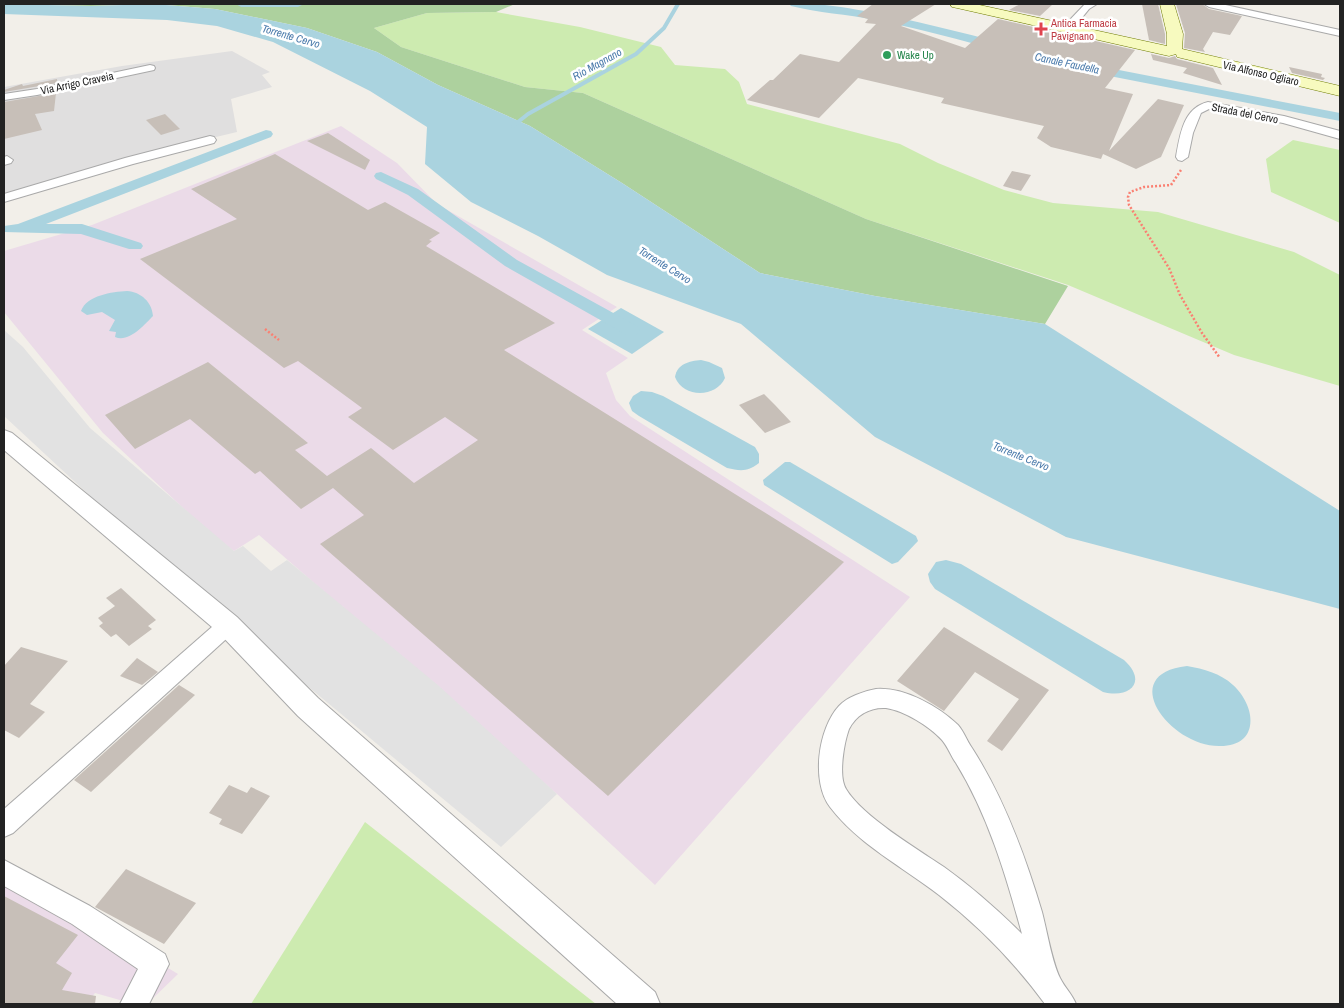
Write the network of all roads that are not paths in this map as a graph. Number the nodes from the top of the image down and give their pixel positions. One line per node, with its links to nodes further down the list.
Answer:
1 (957, 4): 5 (main road, Via Alfonso Ogliaro)
2 (1092, 4): 5 (street)
3 (1167, 4): 8 (main road)
4 (1209, 4): 6 (street)
5 (1068, 28): 8 (main road, Via Alfonso Ogliaro)
6 (1315, 28): 7 (street)
7 (1340, 32)
8 (1176, 51): 10 (main road, Via Alfonso Ogliaro)
9 (150, 68): 11 (street, Via Arrigo Craveia)
10 (1340, 91)
11 (4, 97)
12 (1340, 135): 14 (street, Strada del Cervo)
13 (210, 140): 15 (street)
14 (1182, 157)
15 (4, 198)
16 (4, 438): 17 (street)
17 (228, 626): 18 (street); 22 (street)
18 (4, 825)
19 (4, 872): 21 (street)
20 (1055, 994): 20 (street)
21 (134, 1004)
22 (643, 1004)

